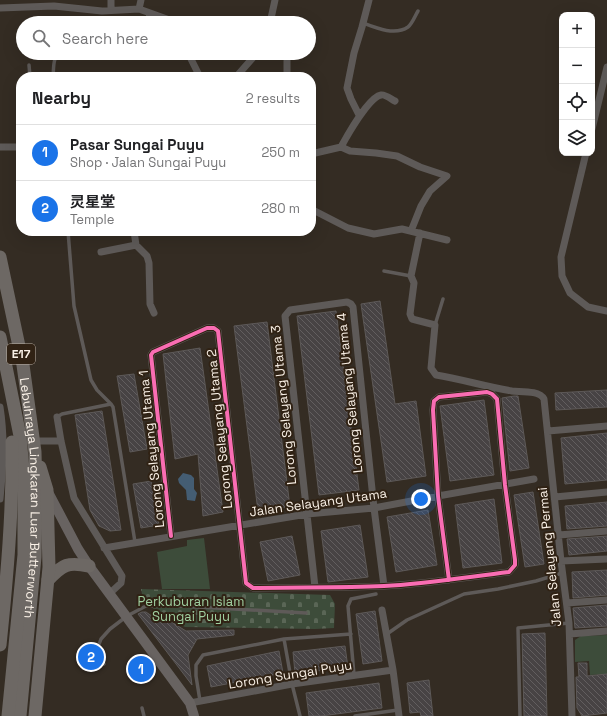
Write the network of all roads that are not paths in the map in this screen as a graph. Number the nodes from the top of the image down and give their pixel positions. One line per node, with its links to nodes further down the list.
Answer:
1 (111, 0): 8 (street)
2 (141, 0): 7 (street)
3 (275, 0): 13 (street)
4 (369, 0): 14 (street)
5 (42, 4): 6 (street); 8 (street)
6 (0, 8)
7 (139, 9): 8 (street); 10 (street)
8 (111, 10)
9 (418, 11): 14 (lane)
10 (148, 12): 11 (lane); 12 (street)
11 (148, 16)
12 (159, 16)
13 (272, 16)
14 (363, 23): 27 (street)
15 (54, 60): 22 (lane)
16 (192, 60): 23 (street)
17 (250, 60): 24 (street)
18 (287, 60): 25 (street)
19 (29, 65): 21 (lane)
20 (607, 67): 28 (street)
21 (30, 72)
22 (53, 72)
23 (198, 72)
24 (240, 72)
25 (287, 72)
26 (395, 101): 27 (street)
27 (359, 116): 31 (street)
28 (594, 120)
29 (0, 147): 30 (street)
30 (16, 147)
31 (341, 147): 32 (street); 35 (street)
32 (316, 153)
33 (585, 156): 47 (street)
34 (316, 212): 35 (street)
35 (411, 231): 36 (street)
36 (420, 233): 39 (street); 44 (street)
37 (68, 236): 53 (lane)
38 (135, 236): 40 (street)
39 (447, 240)
40 (136, 245): 41 (street); 48 (street)
41 (101, 252)
42 (0, 258): 59 (highway, Lebuhraya Lingkaran Luar Butterworth / E17)
43 (384, 271): 44 (lane)
44 (411, 276): 49 (street)
45 (443, 299): 49 (lane)
46 (347, 302): 67 (street, Lorong Selayang Utama 4); 68 (street, Lorong Selayang Utama 3)
47 (607, 311)
48 (154, 313)
49 (435, 325): 57 (street, Jalan Selayang Permai)
50 (218, 331): 69 (street, Lorong Selayang Utama 2); 72 (street, Lorong Selayang Utama 1)
51 (0, 337): 52 (highway, Lebuhraya Lingkaran Luar Butterworth / E17)
52 (12, 400): 75 (highway, Lebuhraya Lingkaran Luar Butterworth / E17); 97 (highway)
53 (111, 404): 55 (lane); 73 (lane)
54 (0, 407): 66 (street)
55 (57, 417): 58 (street)
56 (607, 426): 57 (street)
57 (548, 431): 65 (street, Jalan Selayang Permai)
58 (61, 441): 59 (street); 74 (street)
59 (35, 447): 62 (highway); 75 (highway, Lebuhraya Lingkaran Luar Butterworth / E17)
60 (534, 479): 61 (street, Jalan Selayang Utama)
61 (505, 485): 64 (street, Jalan Selayang Utama); 64 (street); 81 (street)
62 (47, 490): 78 (main road); 80 (highway)
63 (607, 492): 65 (street)
64 (438, 496): 67 (street, Jalan Selayang Utama); 81 (street)
65 (555, 497): 71 (street, Jalan Selayang Permai)
66 (0, 499)
67 (374, 508): 68 (street, Jalan Selayang Utama); 82 (street, Lorong Selayang Utama 4)
68 (307, 514): 69 (street, Jalan Selayang Utama); 83 (street, Lorong Selayang Utama 3)
69 (239, 525): 72 (street, Jalan Selayang Utama); 83 (street, Lorong Selayang Utama 2)
70 (607, 531): 71 (street)
71 (559, 535): 77 (street, Jalan Selayang Permai)
72 (171, 536): 73 (street, Jalan Selayang Utama)
73 (135, 542): 74 (street, Jalan Selayang Utama)
74 (104, 548): 84 (street)
75 (29, 556): 106 (highway, Lebuhraya Lingkaran Luar Butterworth / E17); 107 (highway, Lebuhraya Lingkaran Luar Butterworth / E17)
76 (607, 559): 77 (street)
77 (561, 561): 79 (street, Jalan Selayang Permai)
78 (89, 566): 80 (highway); 84 (main road)
79 (563, 573): 87 (street, Jalan Selayang Permai); 94 (lane)
80 (48, 580): 108 (highway)
81 (449, 580): 82 (street)
82 (384, 586): 83 (street)
83 (315, 587)
84 (110, 594): 90 (main road)
85 (376, 594): 93 (lane)
86 (607, 600): 87 (street)
87 (567, 603): 91 (street, Jalan Selayang Permai)
88 (382, 610): 94 (street)
89 (306, 613): 90 (lane)
90 (127, 616): 99 (lane); 103 (main road)
91 (569, 623): 95 (street, Jalan Selayang Permai); 113 (lane)
92 (607, 631): 95 (street)
93 (351, 634): 96 (lane); 101 (lane)
94 (386, 634): 100 (street)
95 (570, 634): 114 (street, Jalan Selayang Permai)
96 (284, 639): 102 (lane); 103 (lane)
97 (0, 641): 98 (highway)
98 (0, 645)
99 (104, 664)
100 (393, 670): 101 (street, Lorong Sungai Puyu); 105 (street)
101 (354, 676): 102 (street, Lorong Sungai Puyu)
102 (292, 684): 103 (street, Lorong Sungai Puyu); 111 (lane)
103 (195, 702): 110 (main road)
104 (142, 708): 109 (lane)
105 (399, 713): 112 (lane)
106 (8, 716)
107 (20, 716)
108 (35, 716)
109 (144, 716)
110 (194, 716)
111 (300, 716)
112 (356, 716)
113 (520, 716)
114 (572, 716)

